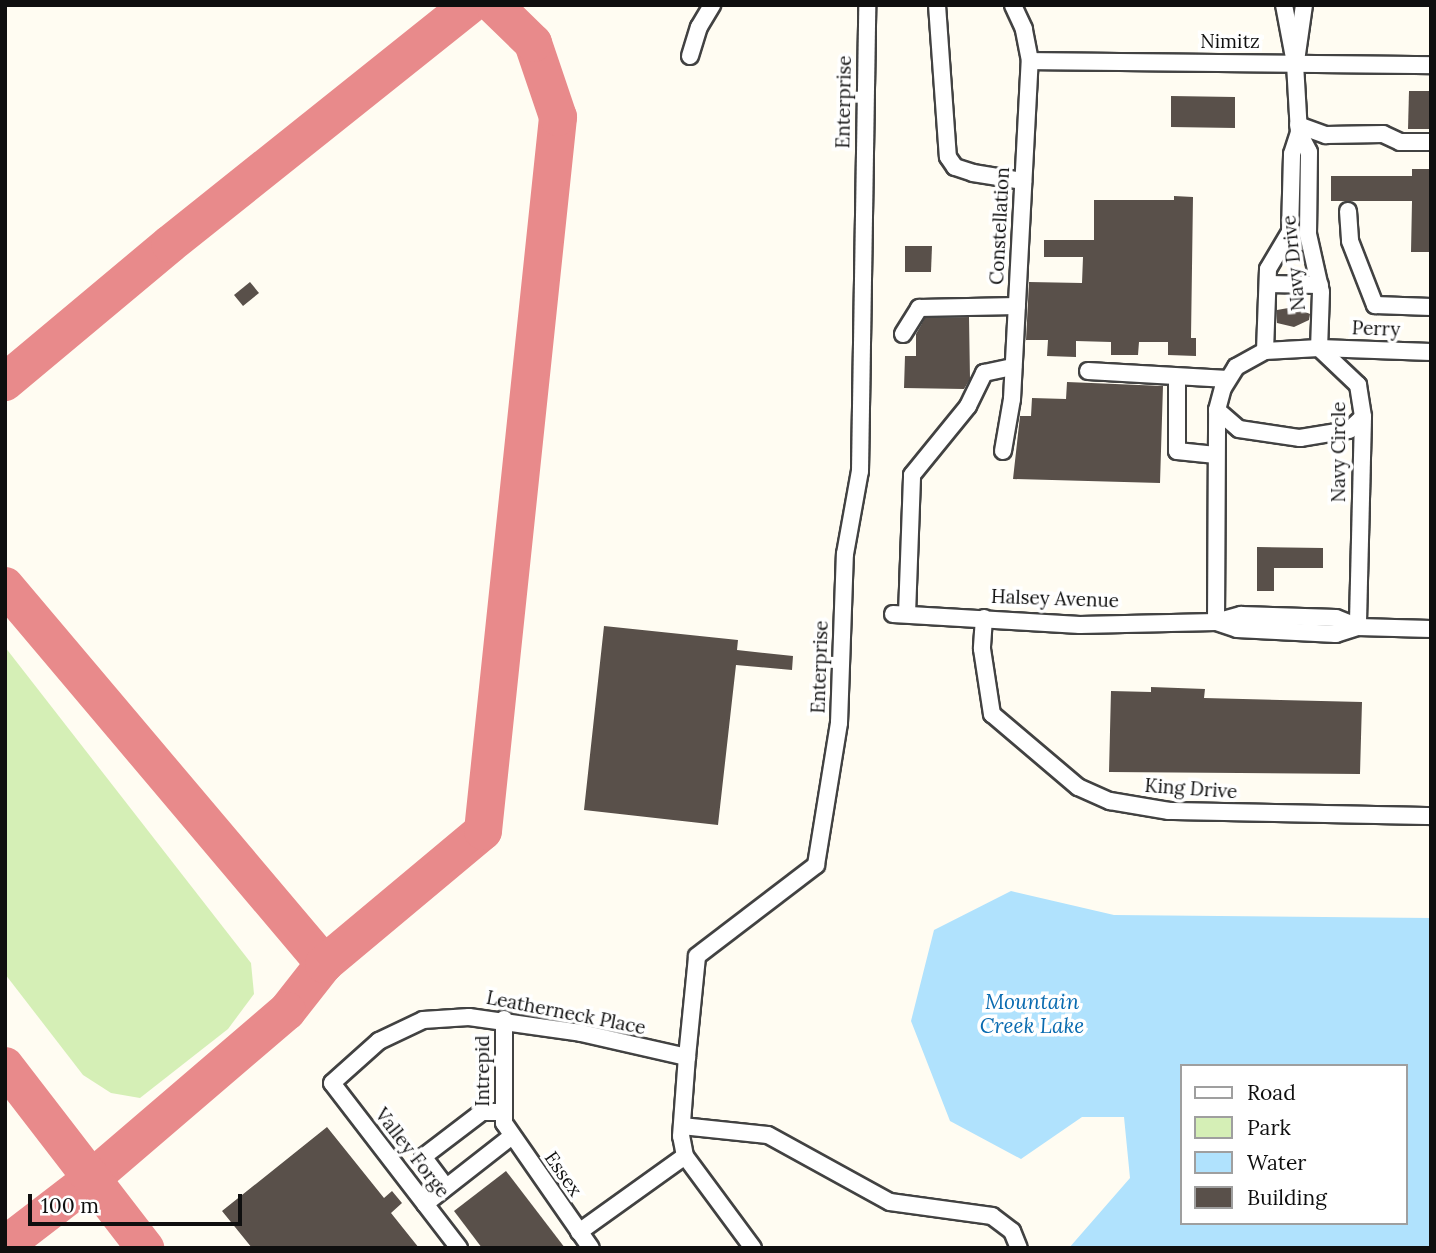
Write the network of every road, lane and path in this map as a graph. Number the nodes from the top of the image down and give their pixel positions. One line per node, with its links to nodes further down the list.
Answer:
1 (712, 5): 7 (lane)
2 (867, 5): 37 (lane, Enterprise)
3 (937, 5): 13 (lane)
4 (1013, 5): 8 (lane, Constellation)
5 (1284, 5): 9 (lane, Navy Drive)
6 (1304, 5): 9 (lane, Navy Drive)
7 (690, 56)
8 (1030, 61): 9 (lane, Nimitz); 13 (lane, Constellation)
9 (1295, 63): 10 (lane, Nimitz); 11 (lane, Navy Drive)
10 (1431, 65)
11 (1299, 129): 12 (lane); 15 (lane, Navy Drive); 16 (lane, Navy Drive)
12 (1431, 142)
13 (1023, 181): 17 (lane, Constellation)
14 (1348, 212): 18 (lane)
15 (1268, 284): 16 (lane); 21 (lane, Navy Drive)
16 (1320, 285): 20 (lane, Navy Drive)
17 (1017, 306): 19 (lane); 23 (lane, Constellation)
18 (1431, 307)
19 (904, 334)
20 (1320, 348): 21 (lane); 22 (lane, Perry); 28 (lane, Navy Circle)
21 (1265, 351): 26 (lane)
22 (1431, 352)
23 (1013, 367): 29 (lane, Constellation); 31 (lane, Halsey Avenue)
24 (1088, 371): 25 (lane)
25 (1177, 377): 26 (lane); 30 (lane)
26 (1228, 379): 27 (lane)
27 (1217, 410): 28 (lane); 30 (lane)
28 (1363, 417): 33 (lane, Navy Circle)
29 (1003, 451)
30 (1216, 455): 32 (lane)
31 (984, 618): 32 (lane, Halsey Avenue); 35 (lane, King Drive)
32 (1216, 622): 33 (lane, Halsey Avenue)
33 (1359, 627): 34 (lane, Halsey Avenue)
34 (1431, 629)
35 (1431, 816)
36 (504, 1019): 37 (lane, Leatherneck Place); 38 (lane, Leatherneck Place); 39 (lane, Intrepid)
37 (687, 1057): 40 (lane, Enterprise)
38 (332, 1083): 43 (lane, Valley Forge)
39 (507, 1123): 42 (lane); 42 (lane); 44 (lane, Essex)
40 (682, 1126): 41 (lane, Enterprise); 48 (lane)
41 (685, 1156): 44 (lane); 47 (lane)
42 (446, 1187): 43 (lane)
43 (425, 1204): 45 (lane, Valley Forge)
44 (579, 1232): 46 (lane, Essex)
45 (459, 1248)
46 (591, 1248)
47 (753, 1248)
48 (1019, 1248)

